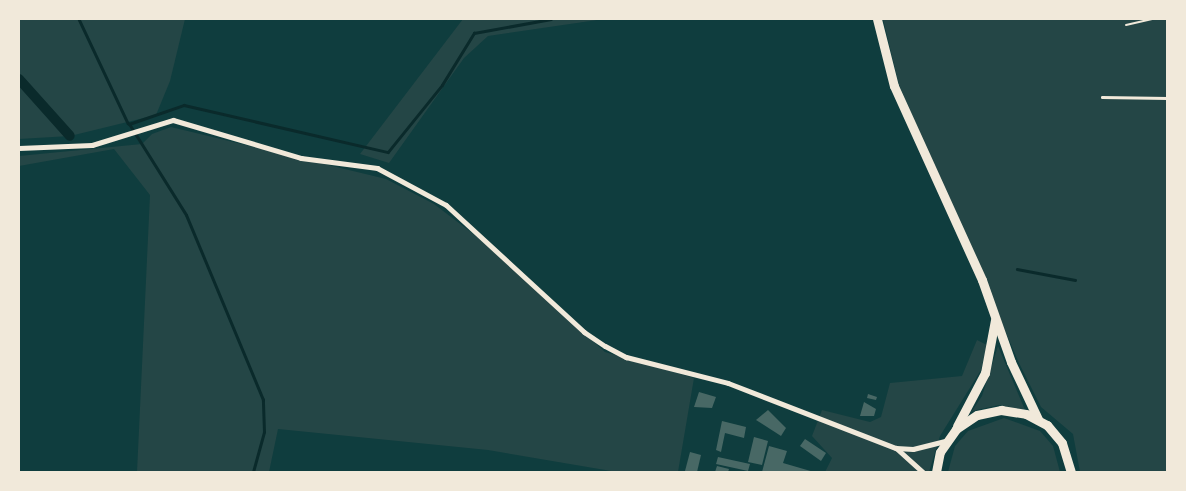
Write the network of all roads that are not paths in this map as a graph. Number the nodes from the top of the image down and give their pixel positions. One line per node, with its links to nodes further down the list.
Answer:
1 (876, 19): 5 (main road)
2 (1102, 97): 3 (lane)
3 (1167, 98)
4 (19, 148): 9 (street)
5 (995, 316): 6 (main road); 7 (main road)
6 (1038, 419): 7 (main road); 12 (main road)
7 (956, 429): 8 (main road)
8 (946, 441): 9 (street); 11 (main road)
9 (896, 448): 10 (street)
10 (923, 472)
11 (936, 472)
12 (1071, 472)

